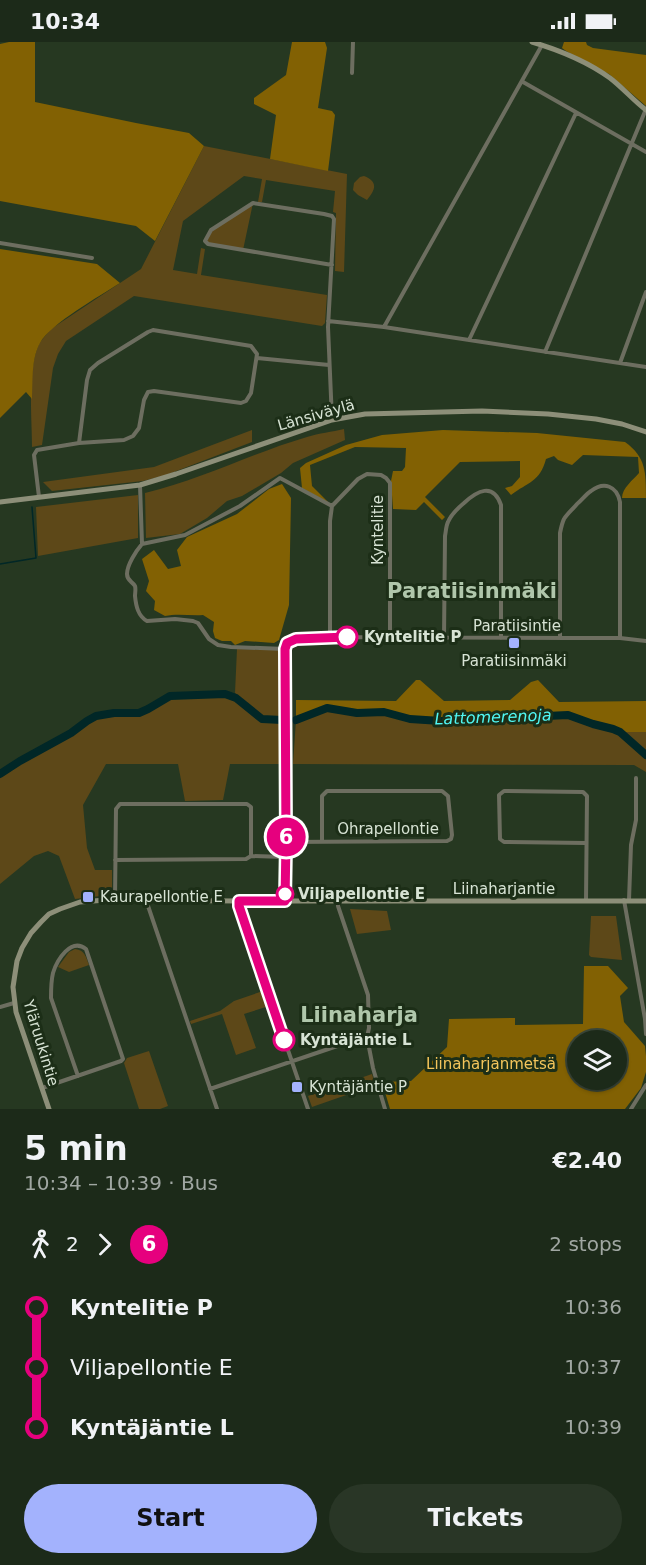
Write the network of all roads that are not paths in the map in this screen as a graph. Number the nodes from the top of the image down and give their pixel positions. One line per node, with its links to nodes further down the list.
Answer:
1 (352, 42): 4 (street)
2 (532, 42): 3 (main road)
3 (542, 45): 5 (street); 6 (main road)
4 (352, 73)
5 (523, 81): 7 (street); 15 (street)
6 (646, 110): 8 (street)
7 (576, 113): 8 (street); 16 (street)
8 (631, 144): 9 (street); 17 (street)
9 (646, 152)
10 (0, 243): 11 (street)
11 (92, 258)
12 (332, 265): 12 (street); 14 (street)
13 (646, 292): 19 (street)
14 (328, 321): 15 (street); 20 (street)
15 (384, 327): 16 (street)
16 (469, 340): 17 (street)
17 (545, 352): 19 (street)
18 (257, 358): 20 (street); 24 (street); 24 (street)
19 (620, 363): 21 (street)
20 (329, 365): 22 (street)
21 (646, 368)
22 (332, 420): 23 (main road, Länsiväylä); 25 (main road, Länsiväylä)
23 (646, 432)
24 (79, 443): 26 (street)
25 (140, 485): 26 (main road, Länsiväylä); 29 (street)
26 (39, 497): 27 (main road, Länsiväylä)
27 (0, 502)
28 (332, 506): 29 (street); 30 (street); 31 (street, Kyntelitie)
29 (142, 544): 37 (street)
30 (330, 637): 31 (street, Paratiisintie); 37 (street, Paratiisintie)
31 (390, 638): 32 (street, Paratiisintie)
32 (444, 638): 33 (street, Paratiisintie); 33 (street)
33 (501, 638): 34 (street, Paratiisintie)
34 (560, 638): 35 (street, Paratiisintie); 35 (street)
35 (620, 638): 36 (street, Paratiisintie)
36 (646, 640)
37 (285, 649): 39 (street)
38 (636, 778): 47 (street)
39 (286, 842): 40 (street, Ohrapellontie); 43 (street)
40 (322, 842): 40 (street, Ohrapellontie)
41 (586, 843): 41 (street); 51 (street)
42 (251, 856): 43 (street); 44 (street); 44 (street)
43 (285, 857): 49 (street)
44 (115, 860): 45 (street)
45 (115, 900): 46 (main road, Yläruukintie); 53 (main road, Yläruukintie)
46 (146, 900): 48 (main road, Liinaharjantie); 62 (street)
47 (627, 900): 51 (main road, Liinaharjantie); 52 (main road, Liinaharjantie); 55 (street)
48 (239, 901): 49 (main road, Liinaharjantie); 58 (street)
49 (285, 901): 50 (main road, Liinaharjantie)
50 (338, 901): 51 (main road, Liinaharjantie); 57 (street)
51 (586, 901)
52 (646, 901)
53 (14, 1003): 54 (street); 60 (main road, Yläruukintie)
54 (0, 1007)
55 (645, 1019): 56 (street)
56 (646, 1034)
57 (367, 1037): 58 (street); 66 (street)
58 (292, 1062): 62 (street); 65 (street)
59 (78, 1076): 59 (street); 60 (street)
60 (42, 1088): 63 (main road, Yläruukintie)
61 (646, 1088): 67 (street)
62 (210, 1089): 64 (street)
63 (49, 1109)
64 (217, 1109)
65 (308, 1109)
66 (385, 1109)
67 (631, 1109)

